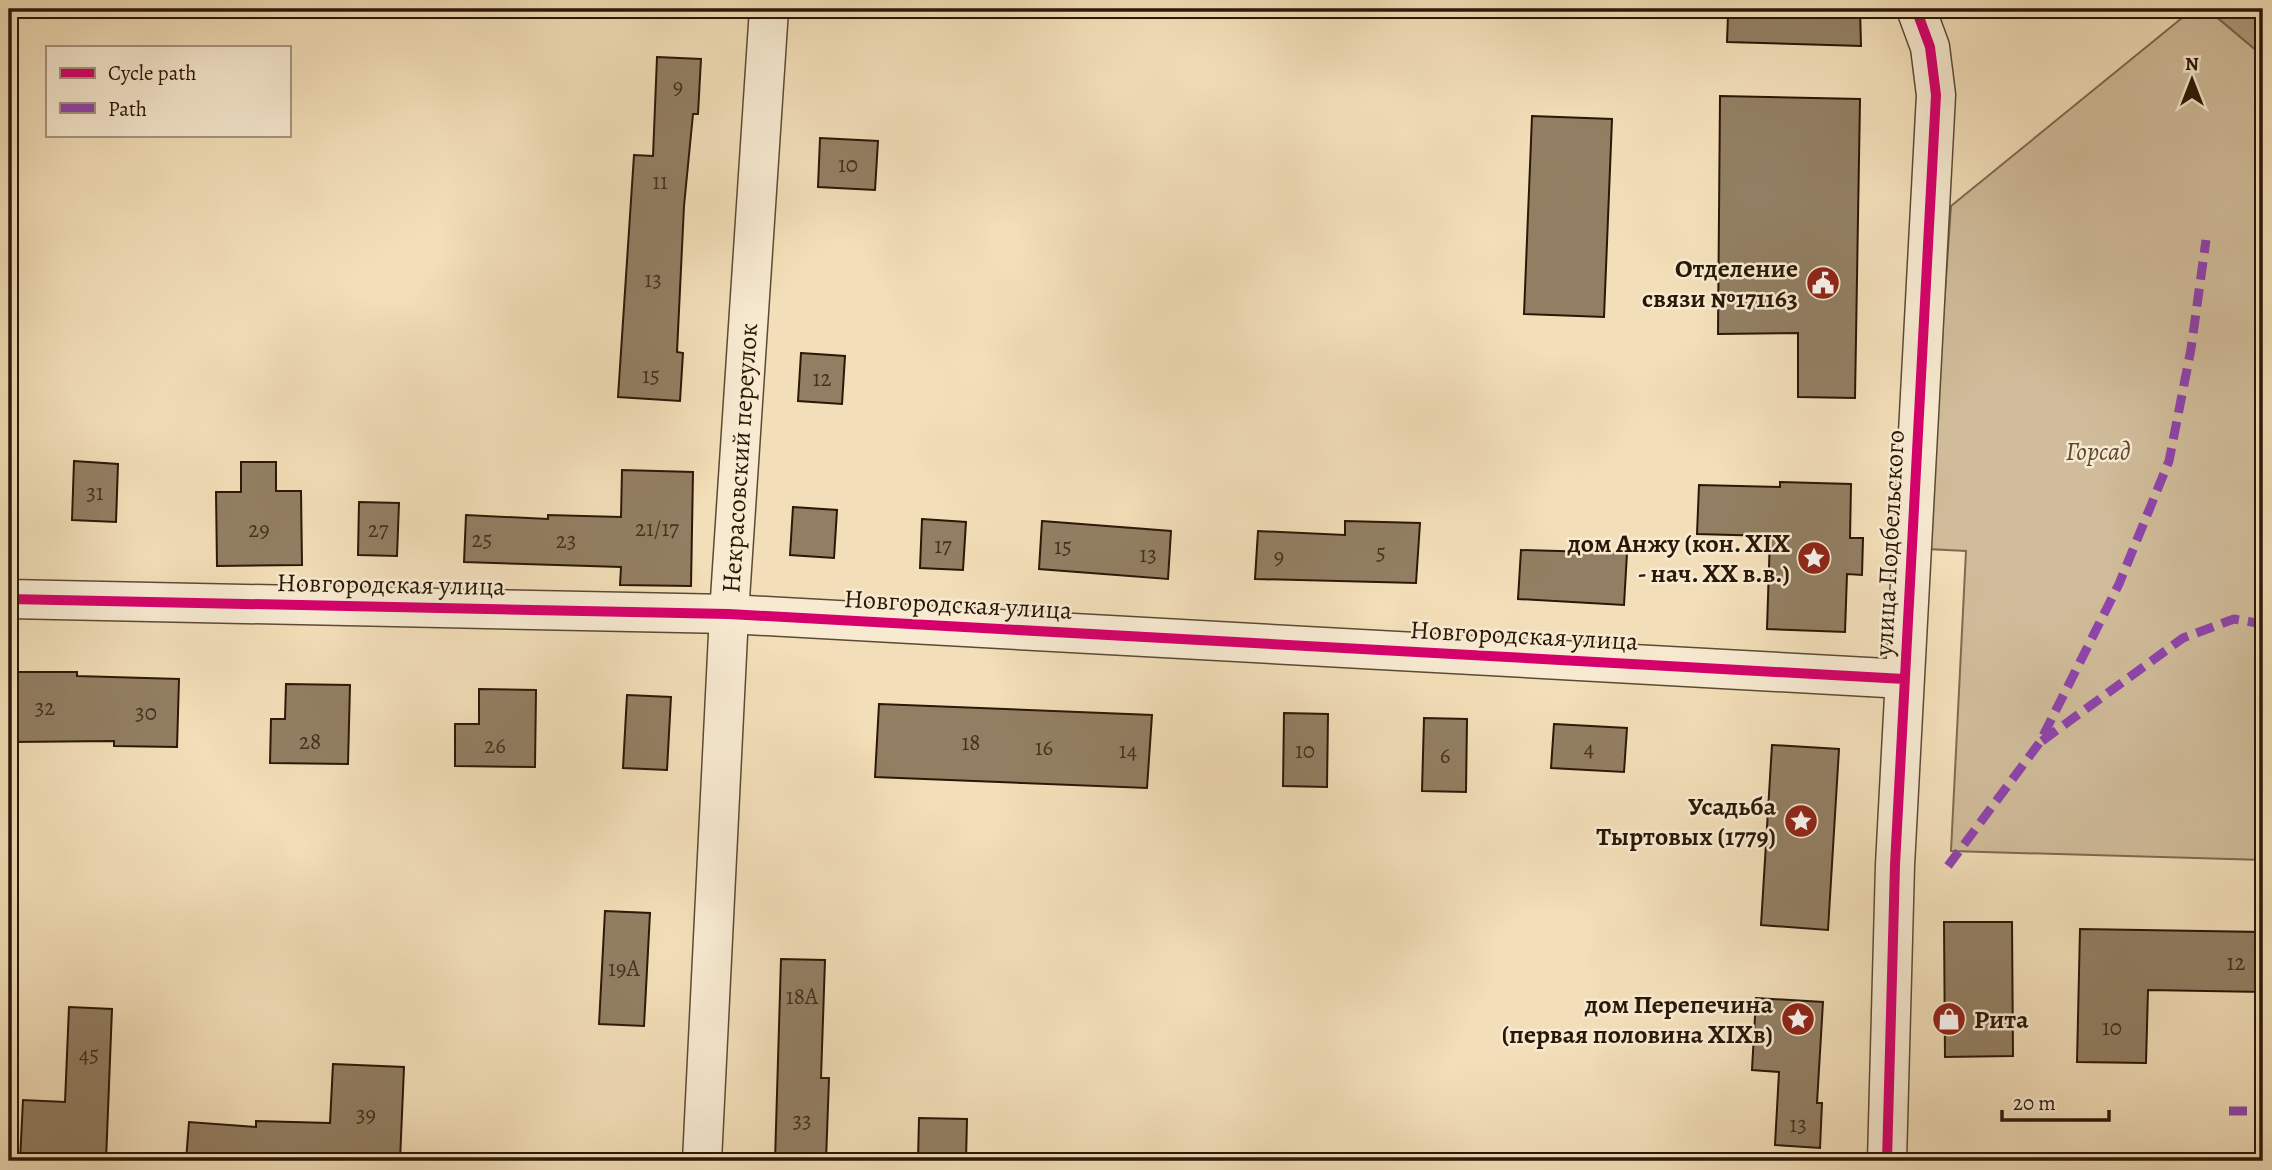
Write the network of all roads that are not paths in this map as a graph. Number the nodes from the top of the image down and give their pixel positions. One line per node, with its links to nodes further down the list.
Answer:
1 (769, 9): 4 (street, Некрасовский переулок)
2 (1916, 9): 5 (street, улица Подбельского)
3 (9, 599): 4 (street, Новгородская улица)
4 (729, 614): 5 (street, Новгородская улица); 6 (street, Некрасовский переулок)
5 (1905, 679): 7 (street, улица Подбельского)
6 (702, 1161)
7 (1887, 1161)

